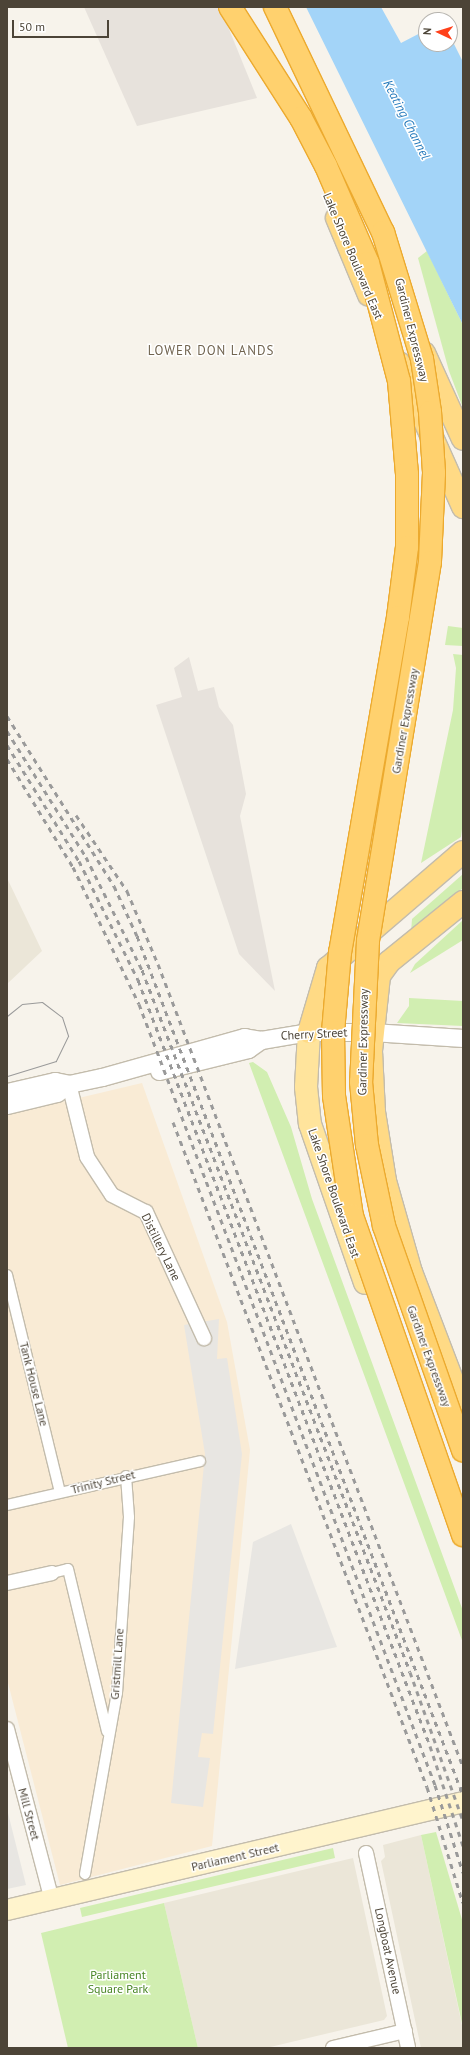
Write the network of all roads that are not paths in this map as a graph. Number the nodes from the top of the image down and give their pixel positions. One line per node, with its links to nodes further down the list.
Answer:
1 (230, 7): 23 (highway, Gardiner Expressway, bridge)
2 (238, 7): 5 (highway, Lake Shore Boulevard East)
3 (276, 7): 4 (highway); 17 (highway, Gardiner Expressway, bridge)
4 (463, 439)
5 (463, 507)
6 (463, 852): 8 (highway, Lake Shore Boulevard East)
7 (463, 902): 9 (highway)
8 (308, 1032): 9 (street, Cherry Street); 11 (street, Cherry Street); 22 (main road, Lake Shore Boulevard East)
9 (372, 1032): 10 (street, Cherry Street); 16 (highway)
10 (463, 1038)
11 (69, 1084): 12 (street, Cherry Street); 13 (street, Cherry Street); 15 (street, Distillery Lane)
12 (7, 1092)
13 (7, 1105)
14 (7, 1276): 20 (street, Tank House Lane)
15 (204, 1338)
16 (463, 1408)
17 (463, 1450)
18 (200, 1461): 19 (street, Trinity Street)
19 (126, 1476): 20 (street, Trinity Street); 27 (street, Gristmill Lane)
20 (60, 1492): 21 (street, Trinity Street)
21 (7, 1505)
22 (463, 1505)
23 (463, 1536)
24 (52, 1573): 25 (street); 27 (street)
25 (7, 1583)
26 (7, 1729): 31 (street, Mill Street)
27 (108, 1737): 30 (street, Gristmill Lane)
28 (463, 1802): 31 (main road, Parliament Street)
29 (366, 1854): 33 (street, Longboat Avenue)
30 (85, 1874)
31 (52, 1900): 32 (main road, Parliament Street)
32 (7, 1910)
33 (405, 2032): 34 (street); 35 (street, Longboat Avenue)
34 (333, 2048)
35 (408, 2048)

